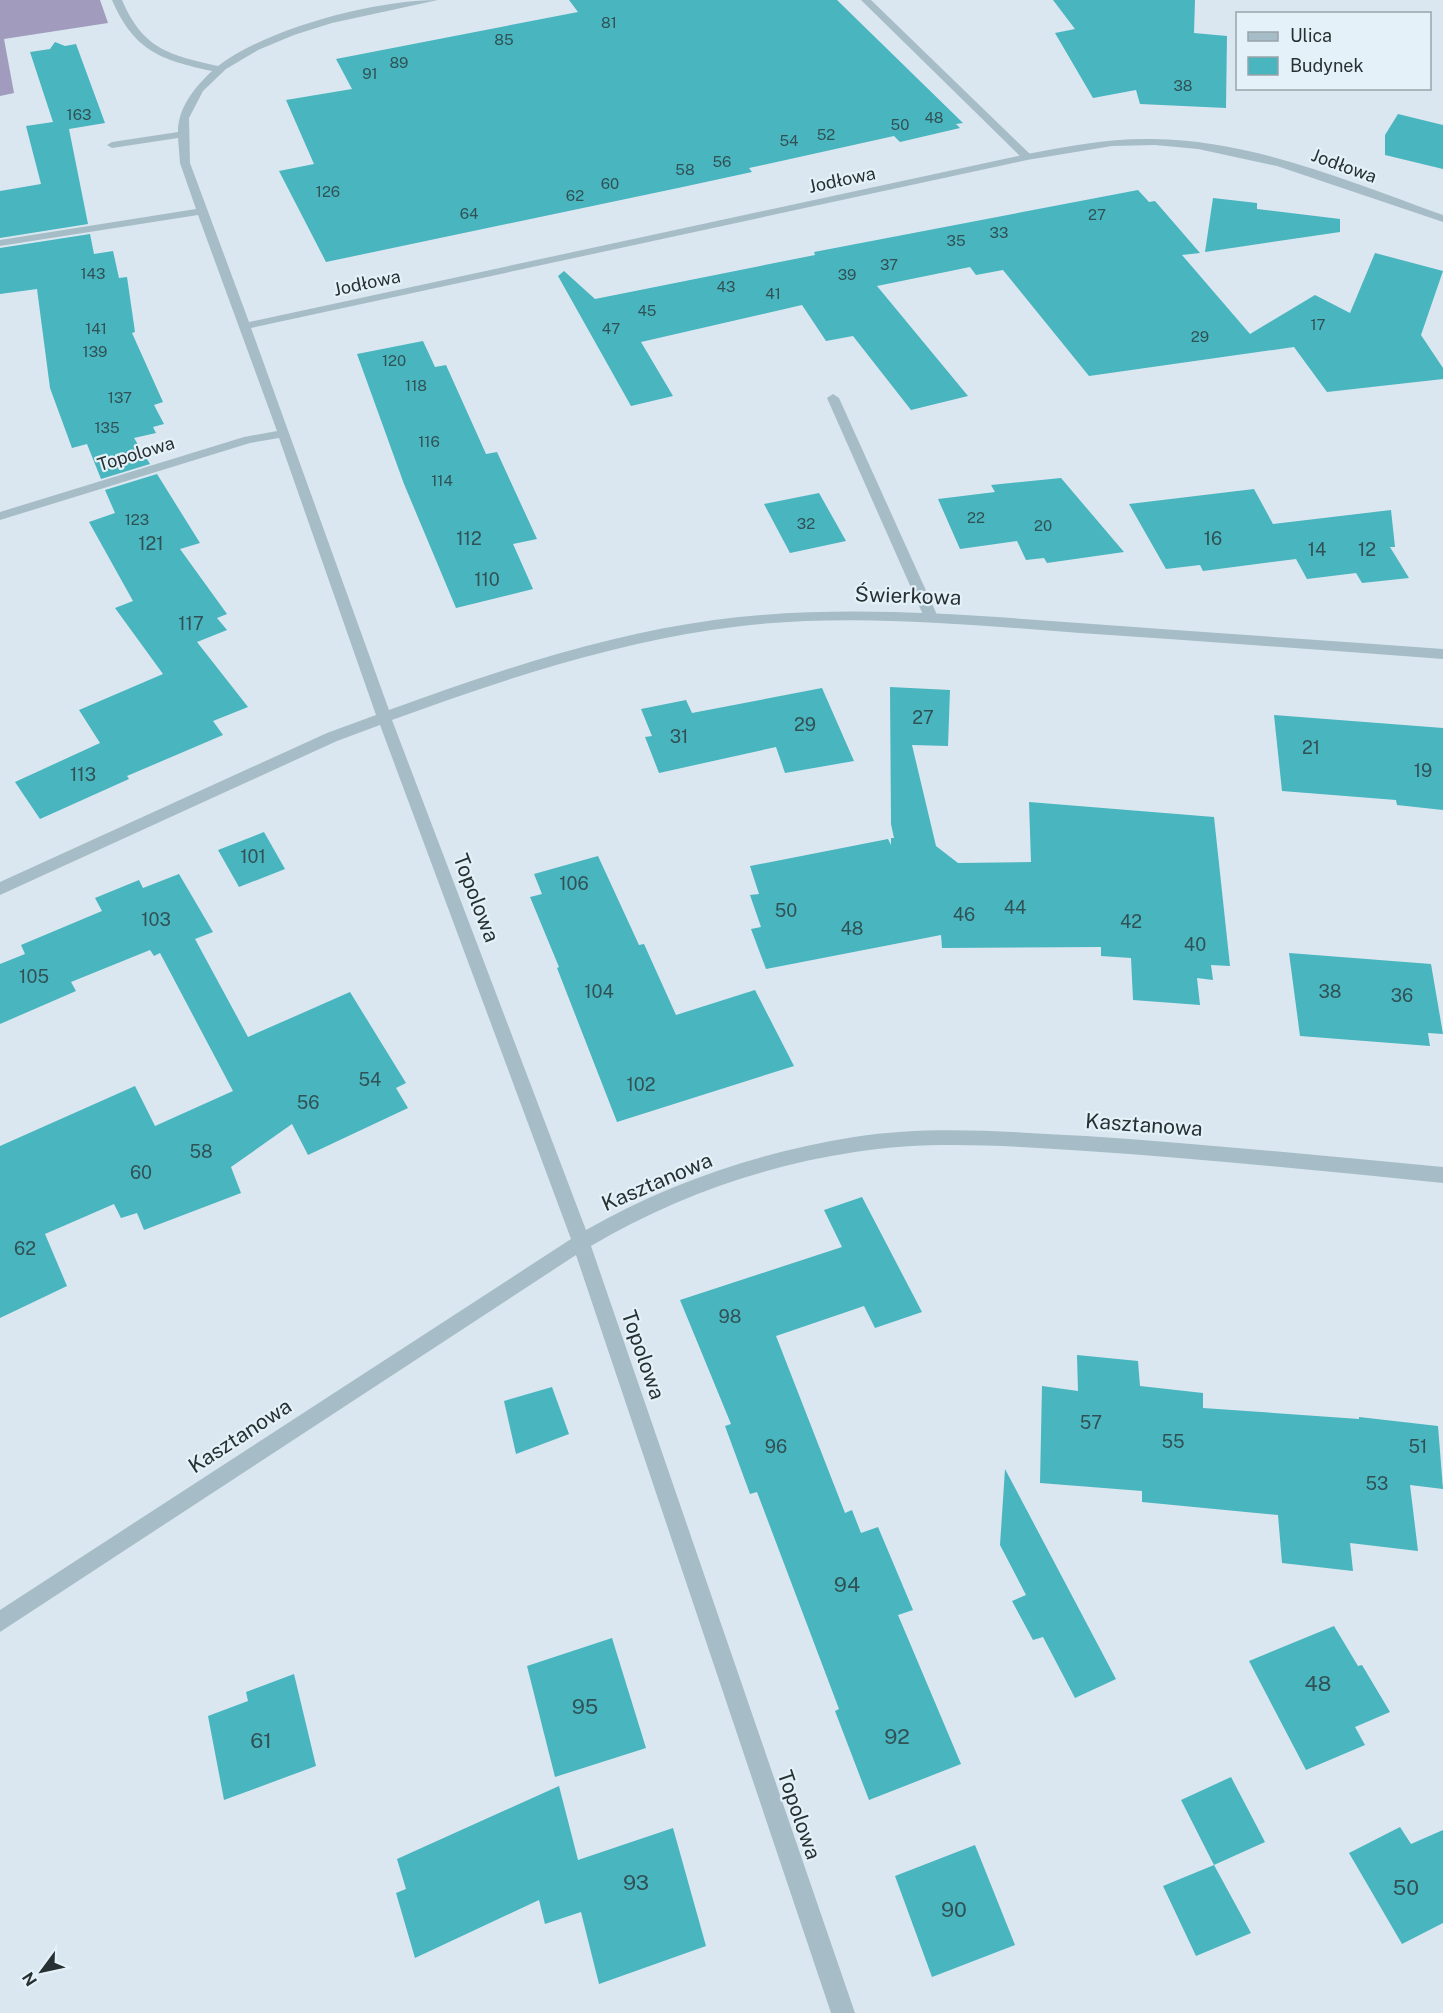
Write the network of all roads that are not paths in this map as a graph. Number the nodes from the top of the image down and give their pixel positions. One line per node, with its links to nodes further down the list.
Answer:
1 (117, 0): 4 (street)
2 (433, 0): 4 (street)
3 (866, 0): 7 (street)
4 (218, 69): 5 (street, Topolowa)
5 (184, 134): 6 (street); 8 (street, Topolowa)
6 (112, 144)
7 (1027, 157): 9 (street, Jodłowa); 11 (street, Jodłowa)
8 (202, 211): 10 (street); 11 (street, Topolowa)
9 (1443, 219)
10 (0, 243)
11 (244, 326): 13 (street, Topolowa)
12 (833, 398): 15 (street)
13 (284, 433): 14 (street, Topolowa); 17 (street, Topolowa)
14 (0, 516)
15 (931, 616): 16 (street, Świerkowa); 17 (street, Świerkowa)
16 (1443, 654)
17 (384, 717): 18 (street); 20 (street, Topolowa)
18 (0, 889)
19 (1443, 1175): 20 (street, Kasztanowa)
20 (581, 1242): 21 (street, Kasztanowa); 22 (street, Topolowa)
21 (0, 1622)
22 (843, 2013)

